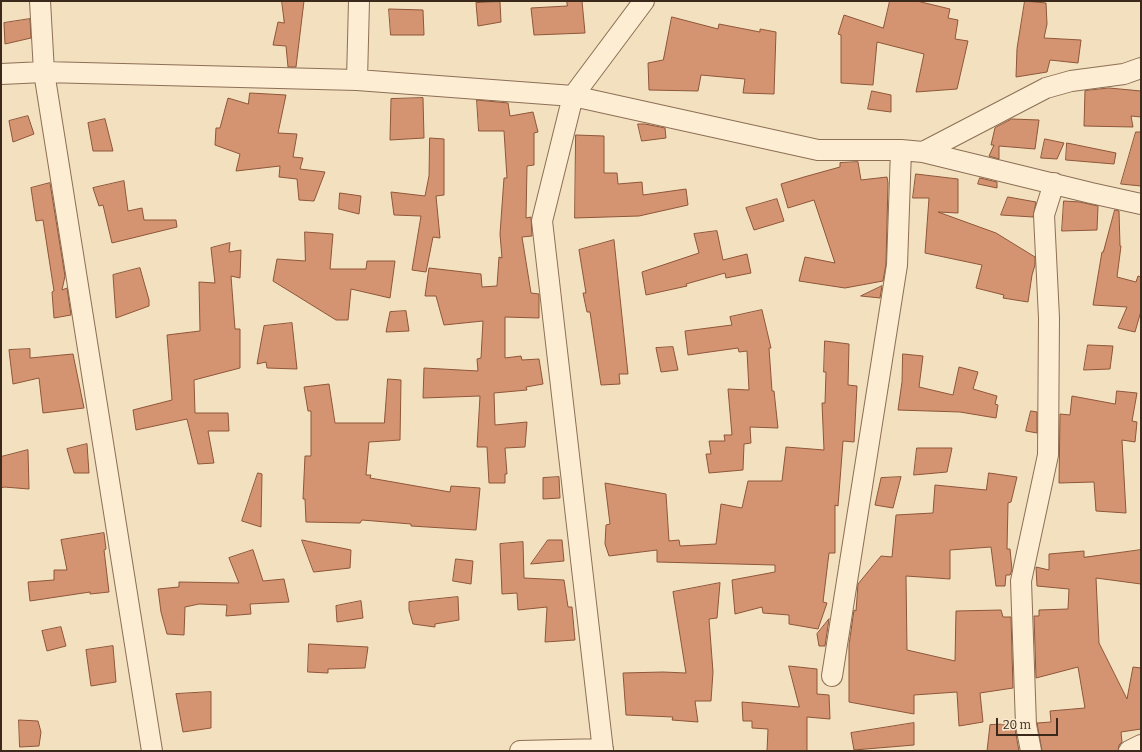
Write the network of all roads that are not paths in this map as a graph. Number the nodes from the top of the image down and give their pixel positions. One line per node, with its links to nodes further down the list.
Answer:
1 (40, 1): 5 (street)
2 (359, 1): 7 (street)
3 (644, 1): 8 (street)
4 (1141, 68): 10 (street)
5 (44, 72): 6 (street); 7 (street); 16 (street)
6 (1, 74)
7 (357, 80): 8 (street)
8 (573, 96): 9 (street); 15 (street)
9 (901, 150): 10 (street); 13 (street)
10 (923, 152): 11 (street)
11 (1054, 183): 12 (street); 18 (street)
12 (1141, 204)
13 (832, 676)
14 (1141, 745): 19 (street)
15 (603, 750): 17 (street)
16 (152, 751)
17 (520, 751)
18 (1031, 751)
19 (1129, 751)

